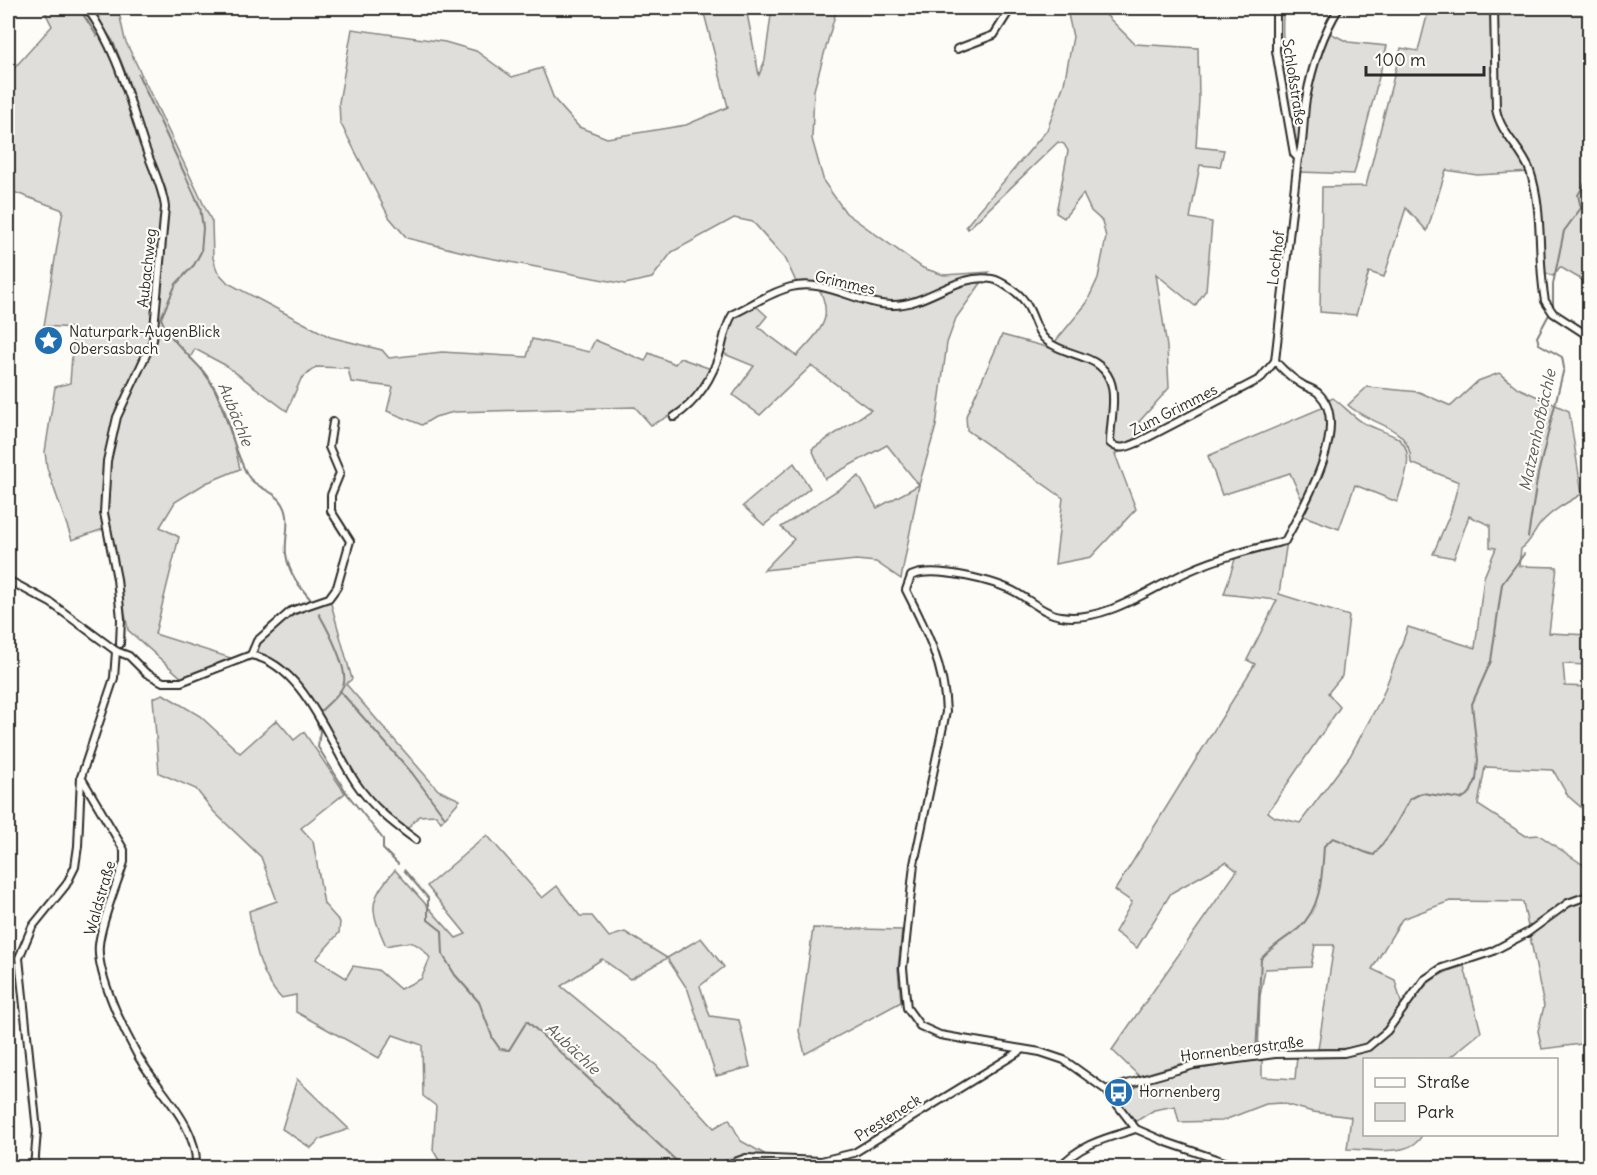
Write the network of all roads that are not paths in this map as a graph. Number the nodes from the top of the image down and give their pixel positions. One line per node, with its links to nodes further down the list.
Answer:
1 (87, 8): 14 (street, Aubachweg)
2 (1011, 8): 6 (street)
3 (1276, 8): 7 (street, Schloßstraße)
4 (1339, 8): 7 (street, Lochhof)
5 (1494, 8): 8 (street)
6 (957, 49)
7 (1298, 158): 10 (street, Lochhof)
8 (1590, 337)
9 (1044, 338): 10 (street, Zum Grimmes); 11 (street, Grimmes)
10 (1275, 361): 19 (street)
11 (674, 417)
12 (333, 422): 15 (street)
13 (8, 580): 14 (street)
14 (118, 647): 15 (street); 16 (street)
15 (251, 654): 17 (street)
16 (81, 777): 22 (street); 23 (street, Waldstraße)
17 (416, 840)
18 (1590, 895): 20 (street, Hornenbergstraße)
19 (1023, 1050): 20 (street); 24 (street, Presteneck)
20 (1106, 1090): 21 (street)
21 (1136, 1129): 25 (street); 26 (street)
22 (34, 1167)
23 (196, 1167)
24 (718, 1167)
25 (1059, 1167)
26 (1242, 1167)

